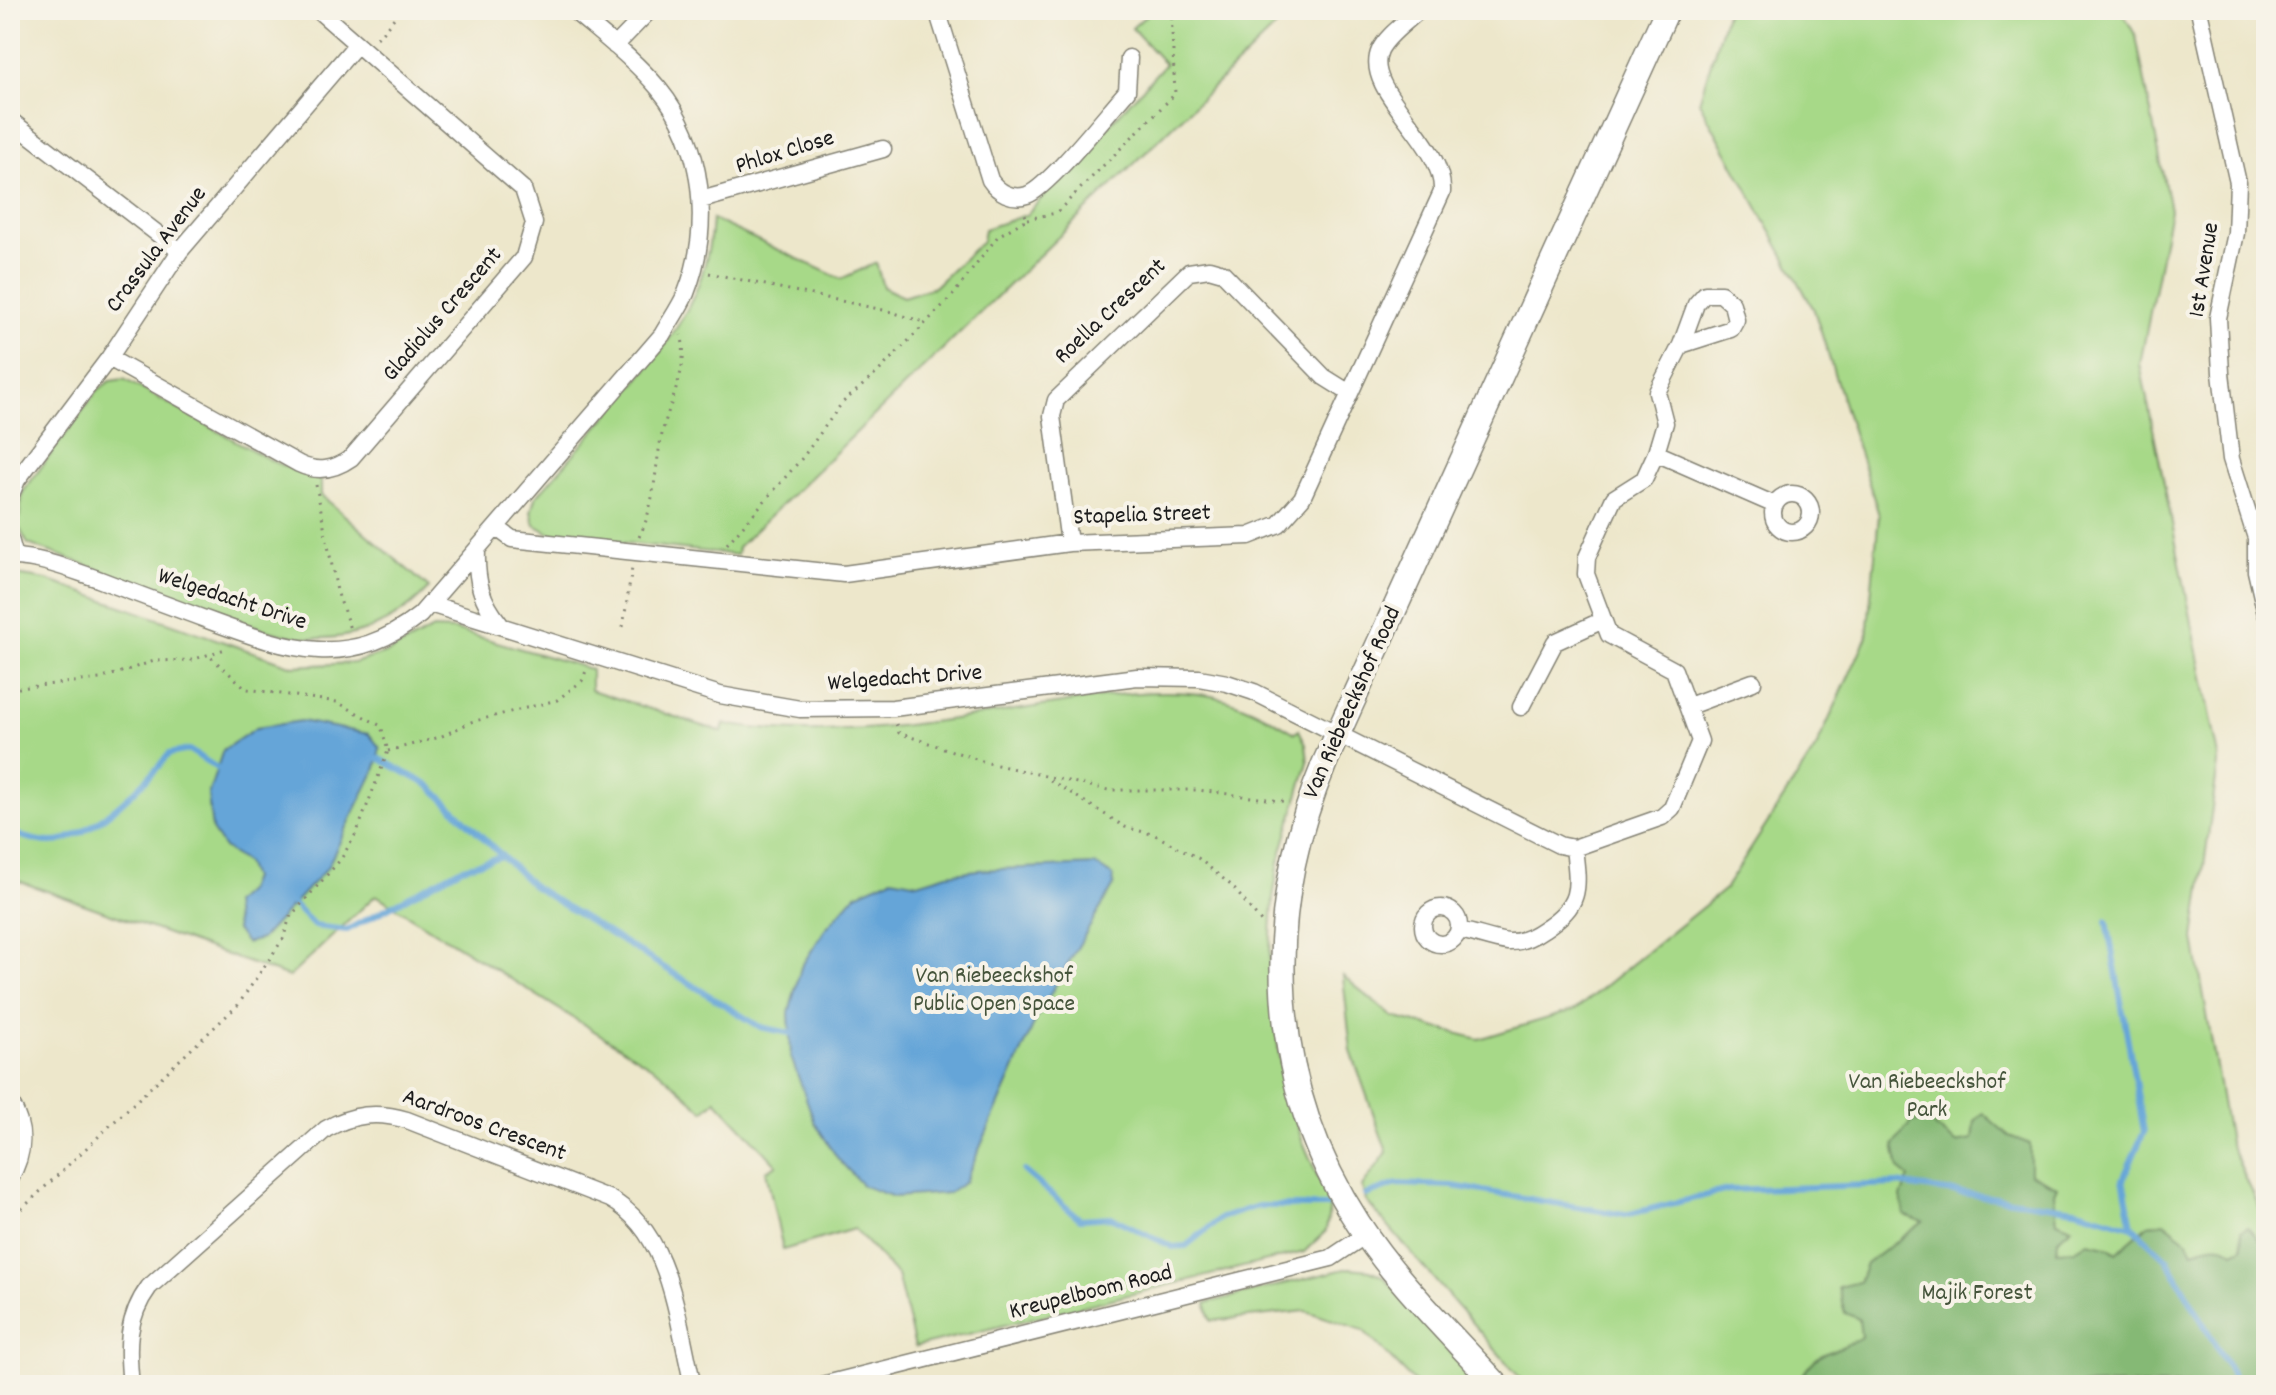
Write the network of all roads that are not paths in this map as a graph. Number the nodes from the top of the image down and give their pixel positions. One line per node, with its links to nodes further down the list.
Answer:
1 (318, 10): 9 (street, Gladiolus Crescent)
2 (573, 10): 8 (street, Welgedacht Drive)
3 (650, 10): 8 (street)
4 (937, 10): 10 (street)
5 (1419, 10): 17 (street, Stapelia Street)
6 (1667, 10): 34 (street, Van Riebeeckshof Road)
7 (2199, 10): 22 (street, 1st Avenue)
8 (615, 46): 13 (street, Welgedacht Drive)
9 (361, 48): 14 (street, Crassula Avenue); 16 (street, Gladiolus Crescent)
10 (1129, 58)
11 (10, 120): 14 (street)
12 (883, 149): 13 (street, Phlox Close)
13 (701, 200): 21 (street, Welgedacht Drive)
14 (180, 251): 16 (street, Crassula Avenue)
15 (1681, 345): 18 (street)
16 (109, 358): 19 (street, Crassula Avenue)
17 (1348, 392): 24 (street, Stapelia Street); 24 (street, Roella Crescent)
18 (1656, 453): 20 (street); 29 (street)
19 (10, 497)
20 (1775, 505)
21 (497, 528): 24 (street, Stapelia Street); 25 (street, Welgedacht Drive)
22 (2261, 538): 28 (street, 1st Avenue)
23 (10, 539): 26 (street)
24 (1069, 543)
25 (477, 551): 27 (street, Welgedacht Drive); 30 (street)
26 (12, 557): 27 (street, Welgedacht Drive)
27 (430, 604): 30 (street, Welgedacht Drive)
28 (2266, 614)
29 (1603, 620): 32 (street); 33 (street)
30 (501, 624): 34 (street, Welgedacht Drive)
31 (1753, 682): 32 (street)
32 (1689, 706): 35 (street)
33 (1521, 707)
34 (1337, 734): 35 (street, Welgedacht Drive); 39 (street, Van Riebeeckshof Road)
35 (1574, 848): 36 (street)
36 (1459, 930)
37 (10, 1102): 38 (street)
38 (10, 1178)
39 (1367, 1234): 40 (street, Kreupelboom Road); 44 (street, Van Riebeeckshof Road)
40 (869, 1380): 43 (street, Kreupelboom Road)
41 (131, 1385): 42 (street, Aardroos Crescent)
42 (693, 1385)
43 (822, 1385)
44 (1497, 1385)

